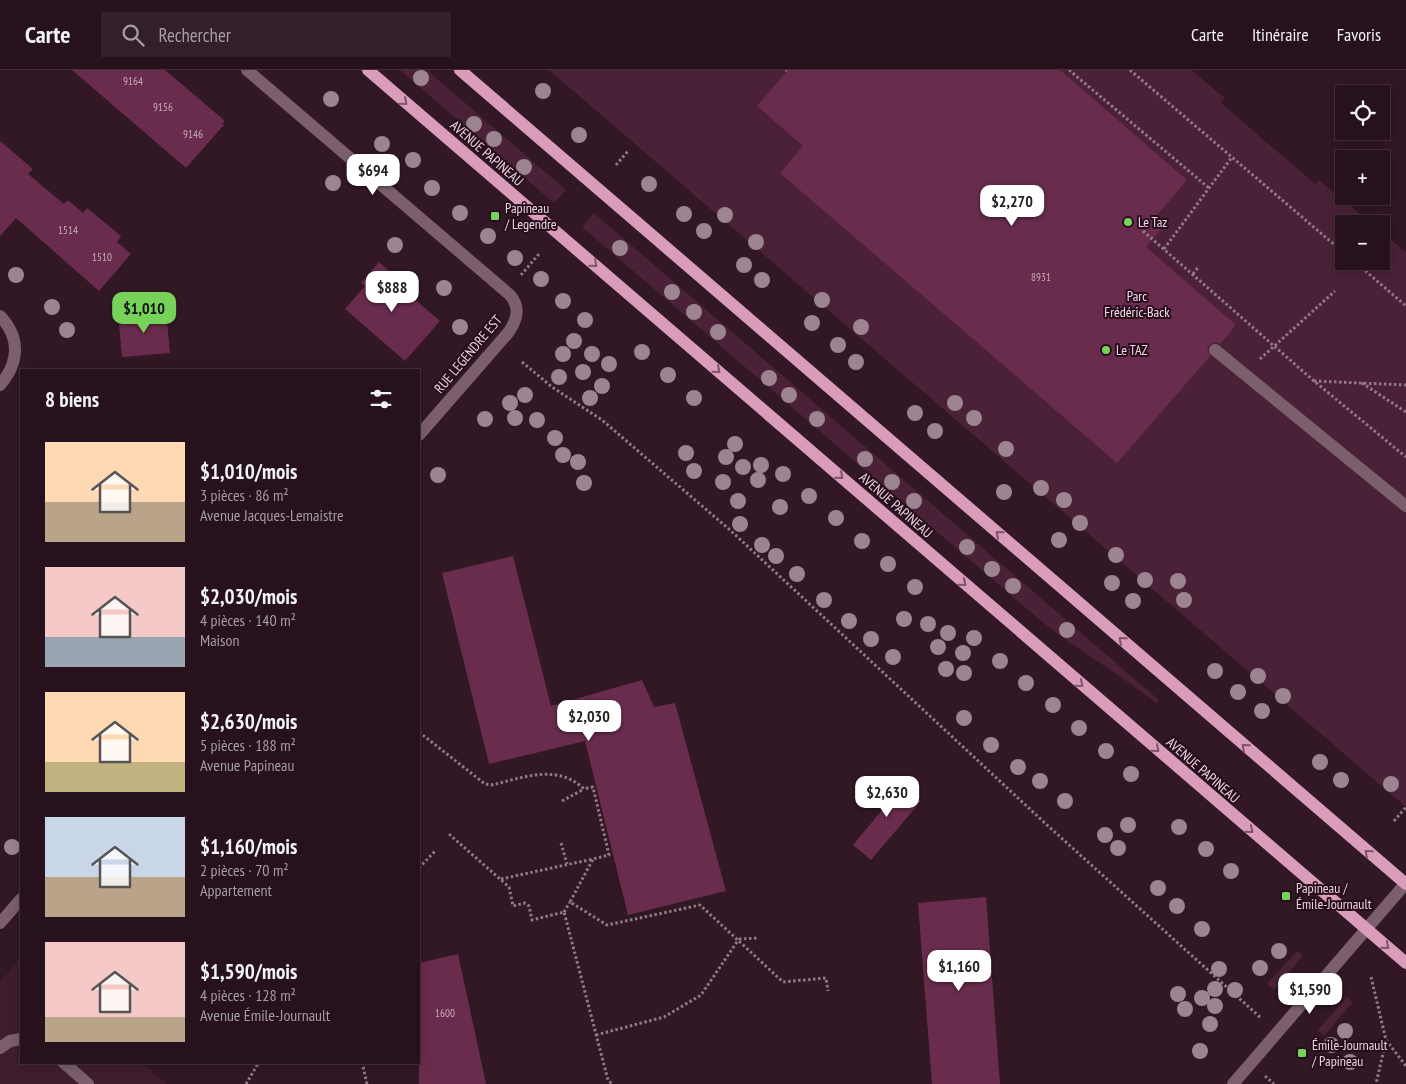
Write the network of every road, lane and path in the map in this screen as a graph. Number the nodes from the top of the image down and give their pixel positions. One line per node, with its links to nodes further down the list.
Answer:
1 (247, 70): 30 (street, RUE LEGENDRE EST)
2 (368, 70): 50 (main road, AVENUE PAPINEAU, one-way to 50)
3 (460, 70): 45 (main road, one-way to 3)
4 (1069, 70): 9 (path)
5 (1130, 70): 7 (path)
6 (628, 151): 8 (path)
7 (1232, 157): 9 (path); 11 (path)
8 (616, 165)
9 (1208, 188): 12 (path)
10 (1143, 231): 12 (path)
11 (1335, 245)
12 (1164, 249): 16 (path)
13 (539, 254): 17 (path)
14 (1199, 266): 16 (path)
15 (1364, 270): 19 (path)
16 (1192, 274): 21 (path)
17 (521, 275)
18 (1335, 291): 21 (path)
19 (1406, 306)
20 (0, 316): 27 (street)
21 (1274, 345): 24 (path); 25 (path)
22 (1215, 350): 32 (street)
23 (522, 362): 56 (path)
24 (1254, 366)
25 (1314, 381): 26 (path); 31 (path)
26 (1362, 383): 28 (path); 29 (path)
27 (0, 385)
28 (1406, 385)
29 (1406, 412)
30 (420, 434)
31 (1406, 457)
32 (1406, 506)
33 (420, 733): 34 (path)
34 (584, 789): 35 (path); 41 (path)
35 (562, 801)
36 (1406, 807): 37 (path)
37 (1394, 821)
38 (449, 834): 44 (path)
39 (561, 844): 42 (path)
40 (436, 850): 43 (path)
41 (593, 859): 42 (path); 47 (path)
42 (567, 864): 44 (path)
43 (420, 867)
44 (501, 879): 48 (path)
45 (1406, 884): 50 (street)
46 (20, 900): 49 (street)
47 (570, 902): 48 (path); 52 (path)
48 (564, 912): 57 (path)
49 (0, 923)
50 (1367, 929): 53 (main road, AVENUE PAPINEAU, one-way to 53); 69 (street)
51 (759, 938): 52 (path)
52 (739, 939): 55 (path); 57 (path)
53 (1406, 963)
54 (1371, 977): 59 (path)
55 (828, 991)
56 (1253, 1011)
57 (596, 1035): 68 (path)
58 (20, 1039): 60 (street)
59 (1386, 1040): 64 (path); 70 (path)
60 (0, 1048)
61 (65, 1064): 65 (street)
62 (258, 1064): 66 (path)
63 (362, 1064): 67 (path)
64 (1406, 1066)
65 (88, 1084)
66 (246, 1084)
67 (367, 1084)
68 (612, 1084)
69 (1232, 1084)
70 (1376, 1084)

